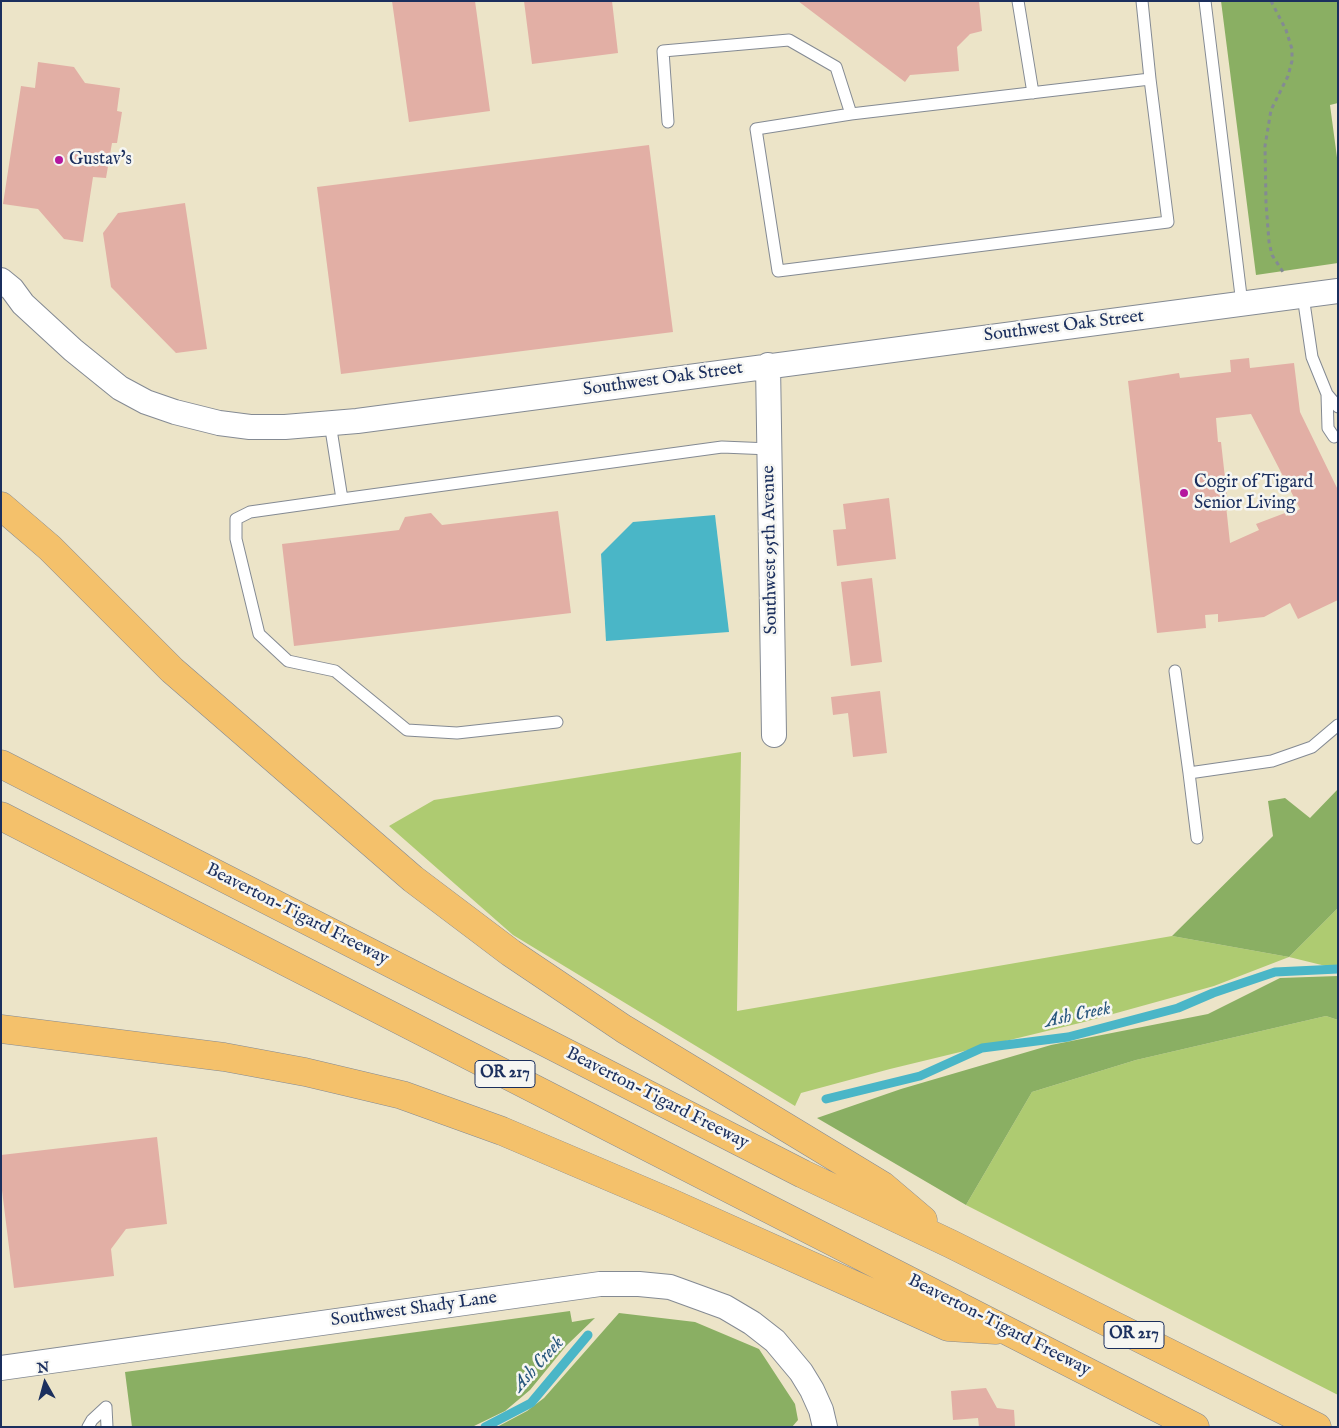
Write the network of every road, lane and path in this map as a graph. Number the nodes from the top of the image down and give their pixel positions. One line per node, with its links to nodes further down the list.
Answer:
1 (1018, 1): 6 (lane)
2 (1142, 1): 5 (lane)
3 (1204, 1): 13 (lane)
4 (1271, 1): 11 (path)
5 (1150, 79): 6 (lane); 7 (lane)
6 (1033, 93): 7 (lane)
7 (851, 114): 8 (lane)
8 (668, 122)
9 (1, 280): 12 (street, Southwest Oak Street)
10 (1338, 291): 11 (street, Southwest Oak Street)
11 (1303, 296): 13 (street, Southwest Oak Street); 15 (lane)
12 (12, 303): 17 (street, Southwest Oak Street)
13 (1242, 304): 14 (street, Southwest Oak Street)
14 (768, 365): 17 (street, Southwest Oak Street); 19 (street, Southwest 95th Avenue)
15 (1327, 394): 16 (lane); 18 (lane)
16 (1338, 407)
17 (330, 423): 20 (lane)
18 (1334, 437)
19 (770, 449): 20 (lane); 25 (street, Southwest 95th Avenue)
20 (342, 500): 23 (lane)
21 (1, 506): 31 (highway)
22 (1175, 671): 27 (lane)
23 (558, 722)
24 (1338, 725): 27 (lane)
25 (774, 735)
26 (1, 764): 31 (highway, Beaverton-Tigard Freeway / OR 217)
27 (1189, 773): 29 (lane)
28 (1, 816): 32 (highway, Beaverton-Tigard Freeway / OR 217)
29 (1197, 838)
30 (1, 1029): 32 (highway)
31 (951, 1244): 38 (highway, Beaverton-Tigard Freeway / OR 217)
32 (1010, 1331): 37 (highway, Beaverton-Tigard Freeway / OR 217)
33 (1, 1368): 36 (street, Southwest Shady Lane)
34 (88, 1427): 35 (lane)
35 (107, 1427)
36 (825, 1427)
37 (1195, 1427)
38 (1317, 1427)

